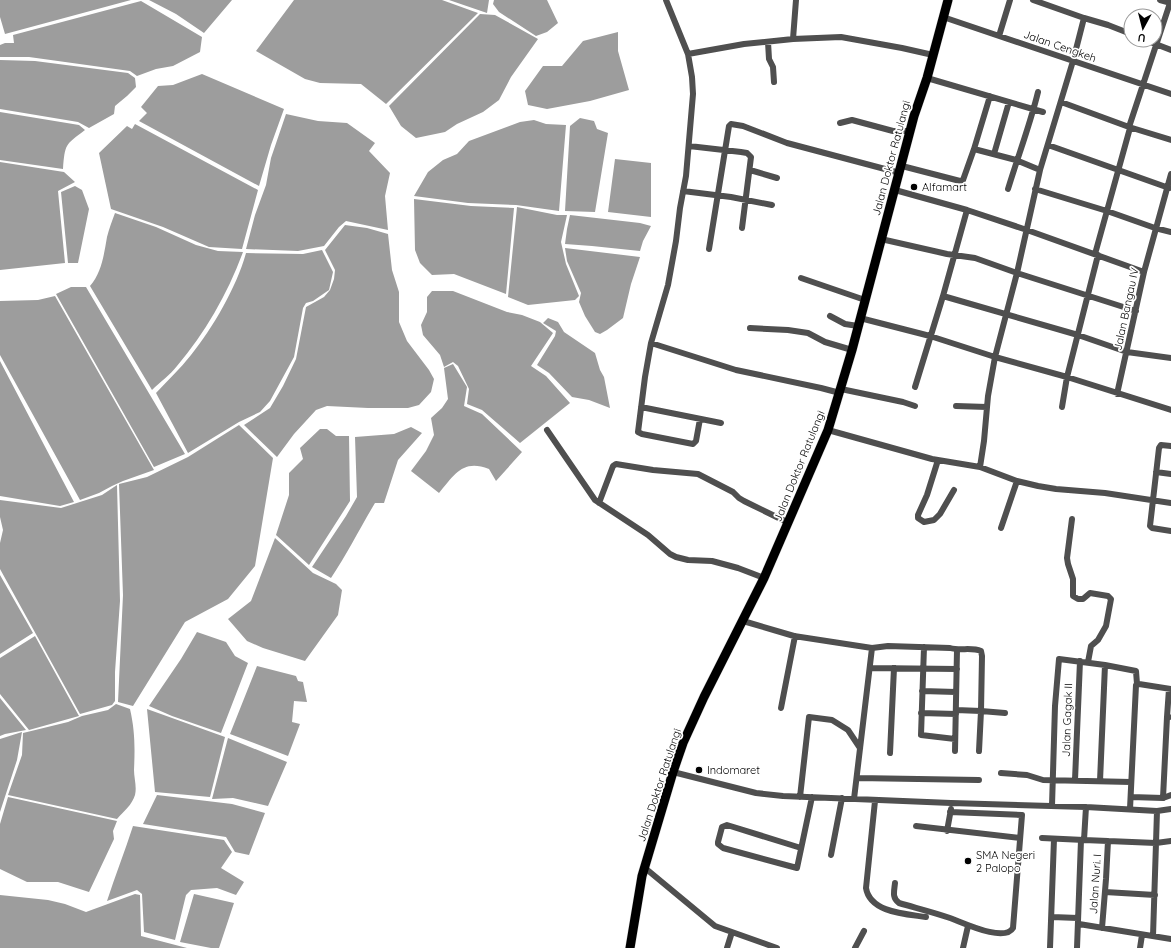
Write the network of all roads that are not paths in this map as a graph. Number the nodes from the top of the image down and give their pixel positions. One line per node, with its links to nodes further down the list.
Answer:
1 (666, 0): 16 (street)
2 (796, 0): 13 (street)
3 (948, 0): 8 (highway, Jalan Doktor Ratulangi)
4 (1010, 0): 12 (street)
5 (1033, 0): 9 (street)
6 (1160, 0): 7 (street)
7 (1171, 2): 10 (street)
8 (943, 17): 12 (street, Jalan Cengkeh); 17 (highway, Jalan Doktor Ratulangi)
9 (1084, 18): 11 (street); 18 (street)
10 (1163, 25)
11 (1123, 31)
12 (999, 36): 18 (street, Jalan Cengkeh)
13 (793, 39): 14 (street); 17 (street)
14 (768, 42): 16 (street); 20 (street)
15 (1155, 48): 21 (street)
16 (688, 54): 34 (street)
17 (933, 55): 19 (highway, Jalan Doktor Ratulangi)
18 (1073, 61): 21 (street, Jalan Cengkeh); 26 (street)
19 (927, 78): 24 (street); 31 (highway, Jalan Doktor Ratulangi)
20 (774, 82)
21 (1143, 85): 23 (street, Jalan Cengkeh); 30 (street)
22 (1038, 92): 27 (street)
23 (1171, 94)
24 (990, 96): 25 (street); 36 (street)
25 (1009, 102): 27 (street); 37 (street)
26 (1061, 102): 30 (street); 33 (street)
27 (1034, 109): 28 (street); 38 (street)
28 (1044, 112)
29 (840, 123): 31 (street)
30 (1130, 128): 32 (street); 42 (street)
31 (911, 131): 40 (highway, Jalan Doktor Ratulangi)
32 (1171, 140)
33 (1048, 145): 41 (street); 42 (street)
34 (689, 146): 35 (street); 49 (street)
35 (724, 149): 39 (street); 40 (street); 50 (street)
36 (974, 149): 37 (street); 40 (street)
37 (994, 154): 38 (street)
38 (1016, 160): 41 (street); 46 (street)
39 (750, 170): 44 (street); 51 (street)
40 (901, 170): 48 (highway, Jalan Doktor Ratulangi)
41 (1040, 170): 47 (street)
42 (1118, 170): 45 (street); 54 (street)
43 (1171, 174): 45 (street, Jalan Bangau IV)
44 (777, 178)
45 (1169, 188): 56 (street, Jalan Bangau IV)
46 (1008, 189)
47 (1035, 189): 54 (street); 57 (street)
48 (895, 190): 53 (street); 59 (highway, Jalan Doktor Ratulangi)
49 (683, 191): 50 (street); 76 (street)
50 (717, 195): 51 (street); 60 (street)
51 (746, 199): 52 (street); 55 (street)
52 (772, 205)
53 (967, 210): 57 (street); 61 (street)
54 (1107, 211): 56 (street); 62 (street)
55 (742, 228)
56 (1155, 228): 58 (street); 63 (street, Jalan Bangau IV)
57 (1027, 230): 62 (street); 64 (street)
58 (1171, 232)
59 (881, 239): 61 (street); 68 (highway, Jalan Doktor Ratulangi)
60 (710, 249)
61 (955, 254): 64 (street); 67 (street)
62 (1096, 254): 63 (street); 66 (street)
63 (1144, 272): 69 (street, Jalan Bangau IV)
64 (1017, 273): 66 (street); 70 (street)
65 (800, 278): 68 (street)
66 (1087, 295): 69 (street); 74 (street)
67 (943, 296): 70 (street); 75 (street)
68 (865, 300): 72 (highway, Jalan Doktor Ratulangi)
69 (1136, 311): 78 (street, Jalan Bangau IV)
70 (1006, 315): 74 (street); 79 (street)
71 (830, 316): 72 (street)
72 (859, 322): 75 (street); 77 (highway, Jalan Doktor Ratulangi)
73 (750, 328): 77 (street)
74 (1078, 335): 78 (street); 81 (street)
75 (930, 336): 79 (street); 82 (street)
76 (651, 344): 83 (street); 88 (street)
77 (852, 350): 83 (highway, Jalan Doktor Ratulangi)
78 (1127, 352): 80 (street); 84 (street, Jalan Bangau IV)
79 (995, 357): 81 (street); 87 (street)
80 (1171, 358)
81 (1067, 377): 84 (street); 89 (street)
82 (914, 387)
83 (840, 391): 85 (street); 94 (highway, Jalan Doktor Ratulangi)
84 (1117, 394): 90 (street)
85 (915, 406)
86 (956, 406): 87 (street)
87 (987, 406): 97 (street)
88 (641, 407): 91 (street); 91 (street)
89 (1062, 407)
90 (1171, 410)
91 (700, 419): 92 (street)
92 (721, 423)
93 (547, 430): 103 (street)
94 (828, 430): 96 (street); 106 (highway, Jalan Doktor Ratulangi)
95 (1171, 446): 98 (street)
96 (938, 460): 97 (street); 101 (street)
97 (980, 467): 100 (street)
98 (1156, 472): 99 (street); 102 (street)
99 (1171, 474)
100 (1017, 480): 102 (street); 107 (street)
101 (954, 490)
102 (1153, 500): 104 (street); 108 (street)
103 (599, 503): 106 (street); 109 (street)
104 (1171, 503)
105 (1072, 519): 116 (street)
106 (789, 523): 109 (highway, Jalan Doktor Ratulangi)
107 (1002, 528)
108 (1171, 531)
109 (764, 578): 110 (highway, Jalan Doktor Ratulangi)
110 (743, 621): 111 (street); 137 (highway, Jalan Doktor Ratulangi)
111 (795, 636): 113 (street); 126 (street)
112 (924, 647): 113 (street); 114 (street); 120 (street)
113 (872, 648): 118 (street)
114 (957, 650): 121 (street); 127 (street)
115 (1080, 661): 116 (street); 141 (street); 142 (street, Jalan Gagak II)
116 (1088, 662): 117 (street)
117 (1105, 665): 122 (street); 143 (street)
118 (870, 668): 119 (street); 133 (street)
119 (894, 668): 120 (street); 136 (street)
120 (923, 669): 121 (street); 124 (street)
121 (957, 669): 125 (street)
122 (1137, 684): 123 (street); 144 (street)
123 (1170, 689): 131 (street)
124 (922, 691): 125 (street); 130 (street)
125 (956, 692): 128 (street)
126 (781, 708)
127 (980, 711): 128 (street); 129 (street); 135 (street)
128 (956, 712): 130 (street); 132 (street)
129 (1005, 712)
130 (921, 713): 132 (street)
131 (1169, 717): 150 (street)
132 (955, 739): 134 (street)
133 (860, 748): 139 (street); 146 (street)
134 (955, 751)
135 (979, 751)
136 (890, 753)
137 (673, 772): 146 (street); 173 (highway, Jalan Doktor Ratulangi)
138 (1001, 773): 141 (street)
139 (857, 778): 140 (street); 151 (street)
140 (979, 780)
141 (1053, 780): 142 (street); 155 (street)
142 (1075, 780): 143 (street)
143 (1100, 781): 144 (street)
144 (1131, 782): 148 (street)
145 (1171, 795): 150 (street)
146 (800, 797): 147 (street)
147 (812, 797): 149 (street); 171 (street)
148 (1131, 797): 150 (street); 157 (street)
149 (842, 798): 151 (street); 172 (street)
150 (1163, 798)
151 (854, 799): 152 (street)
152 (875, 800): 153 (street); 178 (street)
153 (951, 803): 154 (street); 160 (street)
154 (1023, 806): 155 (street); 161 (street)
155 (1052, 806): 156 (street)
156 (1086, 807): 157 (street); 167 (street)
157 (1130, 809): 159 (street)
158 (1171, 809): 159 (street)
159 (1158, 811): 170 (street)
160 (950, 812): 161 (street); 163 (street)
161 (1022, 815): 164 (street)
162 (916, 826): 163 (street)
163 (947, 831): 164 (street)
164 (1020, 838): 180 (street)
165 (1042, 838): 166 (street)
166 (1054, 840): 167 (street); 177 (street)
167 (1082, 840): 168 (street); 179 (street)
168 (1108, 841): 170 (street); 175 (street, Jalan Nuri. I)
169 (1171, 841): 170 (street)
170 (1156, 843): 176 (street)
171 (801, 848): 171 (street)
172 (831, 855)
173 (645, 868): 183 (street); 187 (highway, Jalan Doktor Ratulangi)
174 (895, 884): 180 (street)
175 (1105, 892): 176 (street); 181 (street, Jalan Nuri. I)
176 (1155, 895): 185 (street)
177 (1052, 917): 179 (street); 192 (street)
178 (926, 918)
179 (1078, 921): 181 (street); 193 (street)
180 (968, 926): 191 (street)
181 (1102, 928): 184 (street)
182 (864, 931): 190 (street)
183 (732, 933): 188 (street); 189 (street)
184 (1142, 935): 185 (street); 194 (street)
185 (1153, 936): 186 (street)
186 (1171, 939)
187 (630, 948)
188 (727, 948)
189 (777, 948)
190 (855, 948)
191 (963, 948)
192 (1050, 948)
193 (1077, 948)
194 (1140, 948)

